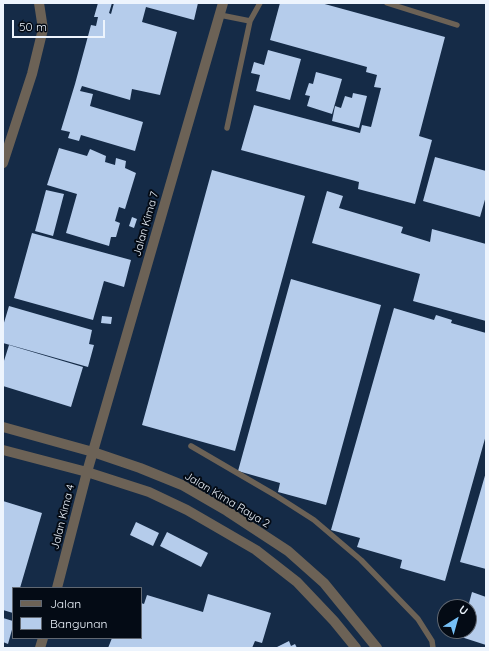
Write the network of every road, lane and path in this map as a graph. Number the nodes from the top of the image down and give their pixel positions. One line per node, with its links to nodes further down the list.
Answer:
1 (39, 3): 9 (street)
2 (223, 3): 5 (street, Jalan Kima 7)
3 (260, 3): 6 (lane)
4 (386, 3): 7 (lane)
5 (220, 15): 6 (lane); 13 (street, Jalan Kima 7)
6 (250, 21): 8 (lane)
7 (457, 25)
8 (227, 128)
9 (3, 163)
10 (3, 427): 13 (street, Jalan Kima Raya 2)
11 (191, 446): 18 (lane)
12 (3, 450): 14 (street)
13 (93, 452): 14 (street, Jalan Kima 4); 17 (street, Jalan Kima Raya 2)
14 (87, 472): 15 (street, Jalan Kima 4); 16 (street)
15 (57, 587)
16 (356, 648)
17 (377, 648)
18 (433, 648)

